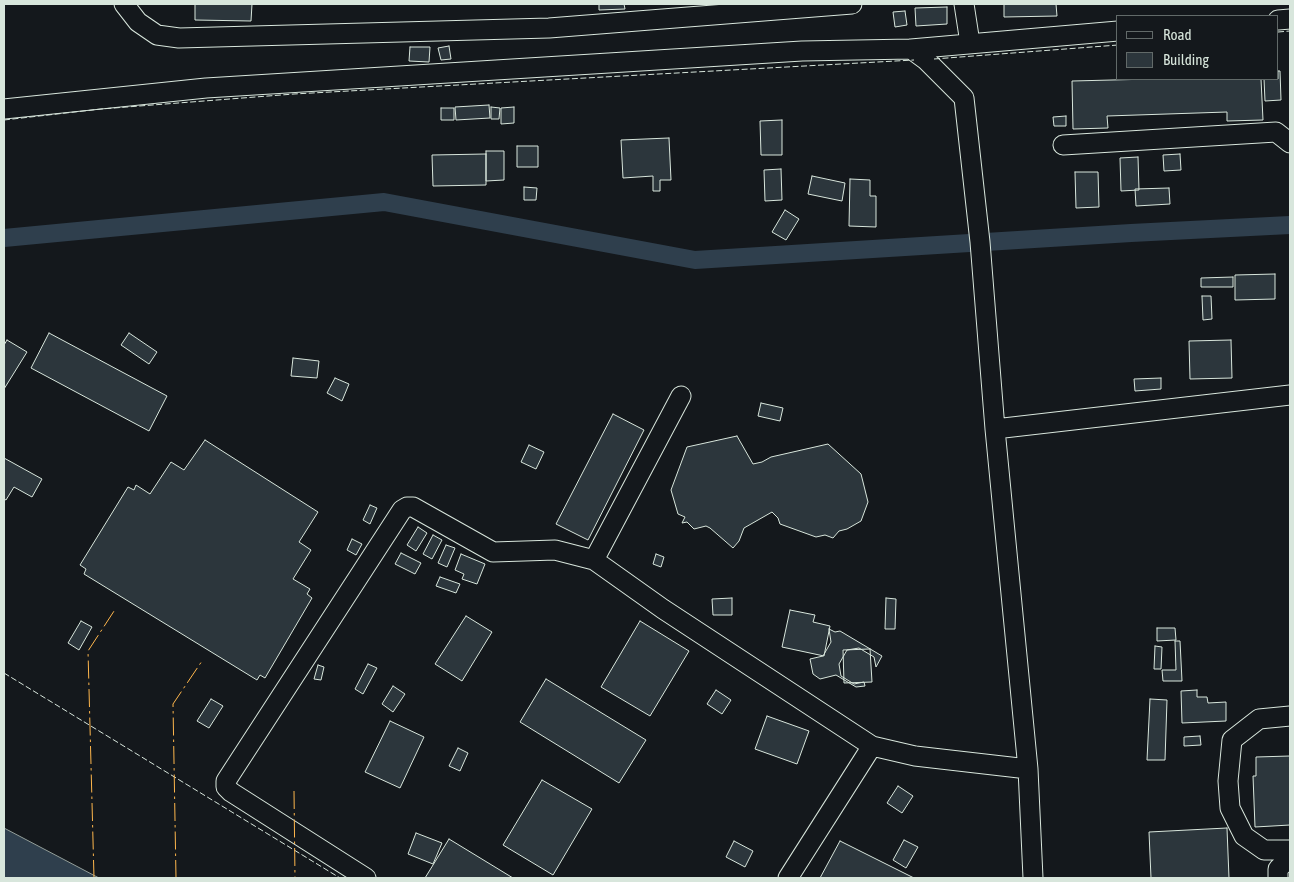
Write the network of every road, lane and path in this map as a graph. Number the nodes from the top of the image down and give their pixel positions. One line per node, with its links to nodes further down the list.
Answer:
1 (124, 4): 2 (lane)
2 (852, 4)
3 (964, 4): 5 (lane)
4 (1116, 31): 5 (lane)
5 (970, 43): 6 (lane)
6 (911, 48): 7 (lane); 12 (lane)
7 (4, 109)
8 (1290, 143): 9 (lane)
9 (1063, 145)
10 (1290, 395): 12 (lane)
11 (682, 396): 13 (lane)
12 (996, 429): 16 (lane)
13 (594, 560): 15 (lane); 19 (lane)
14 (1290, 716): 17 (lane)
15 (872, 746): 16 (lane); 20 (lane)
16 (1028, 769): 21 (lane)
17 (1290, 850)
18 (1290, 857): 22 (lane)
19 (366, 878)
20 (788, 878)
21 (1033, 878)
22 (1278, 878)

